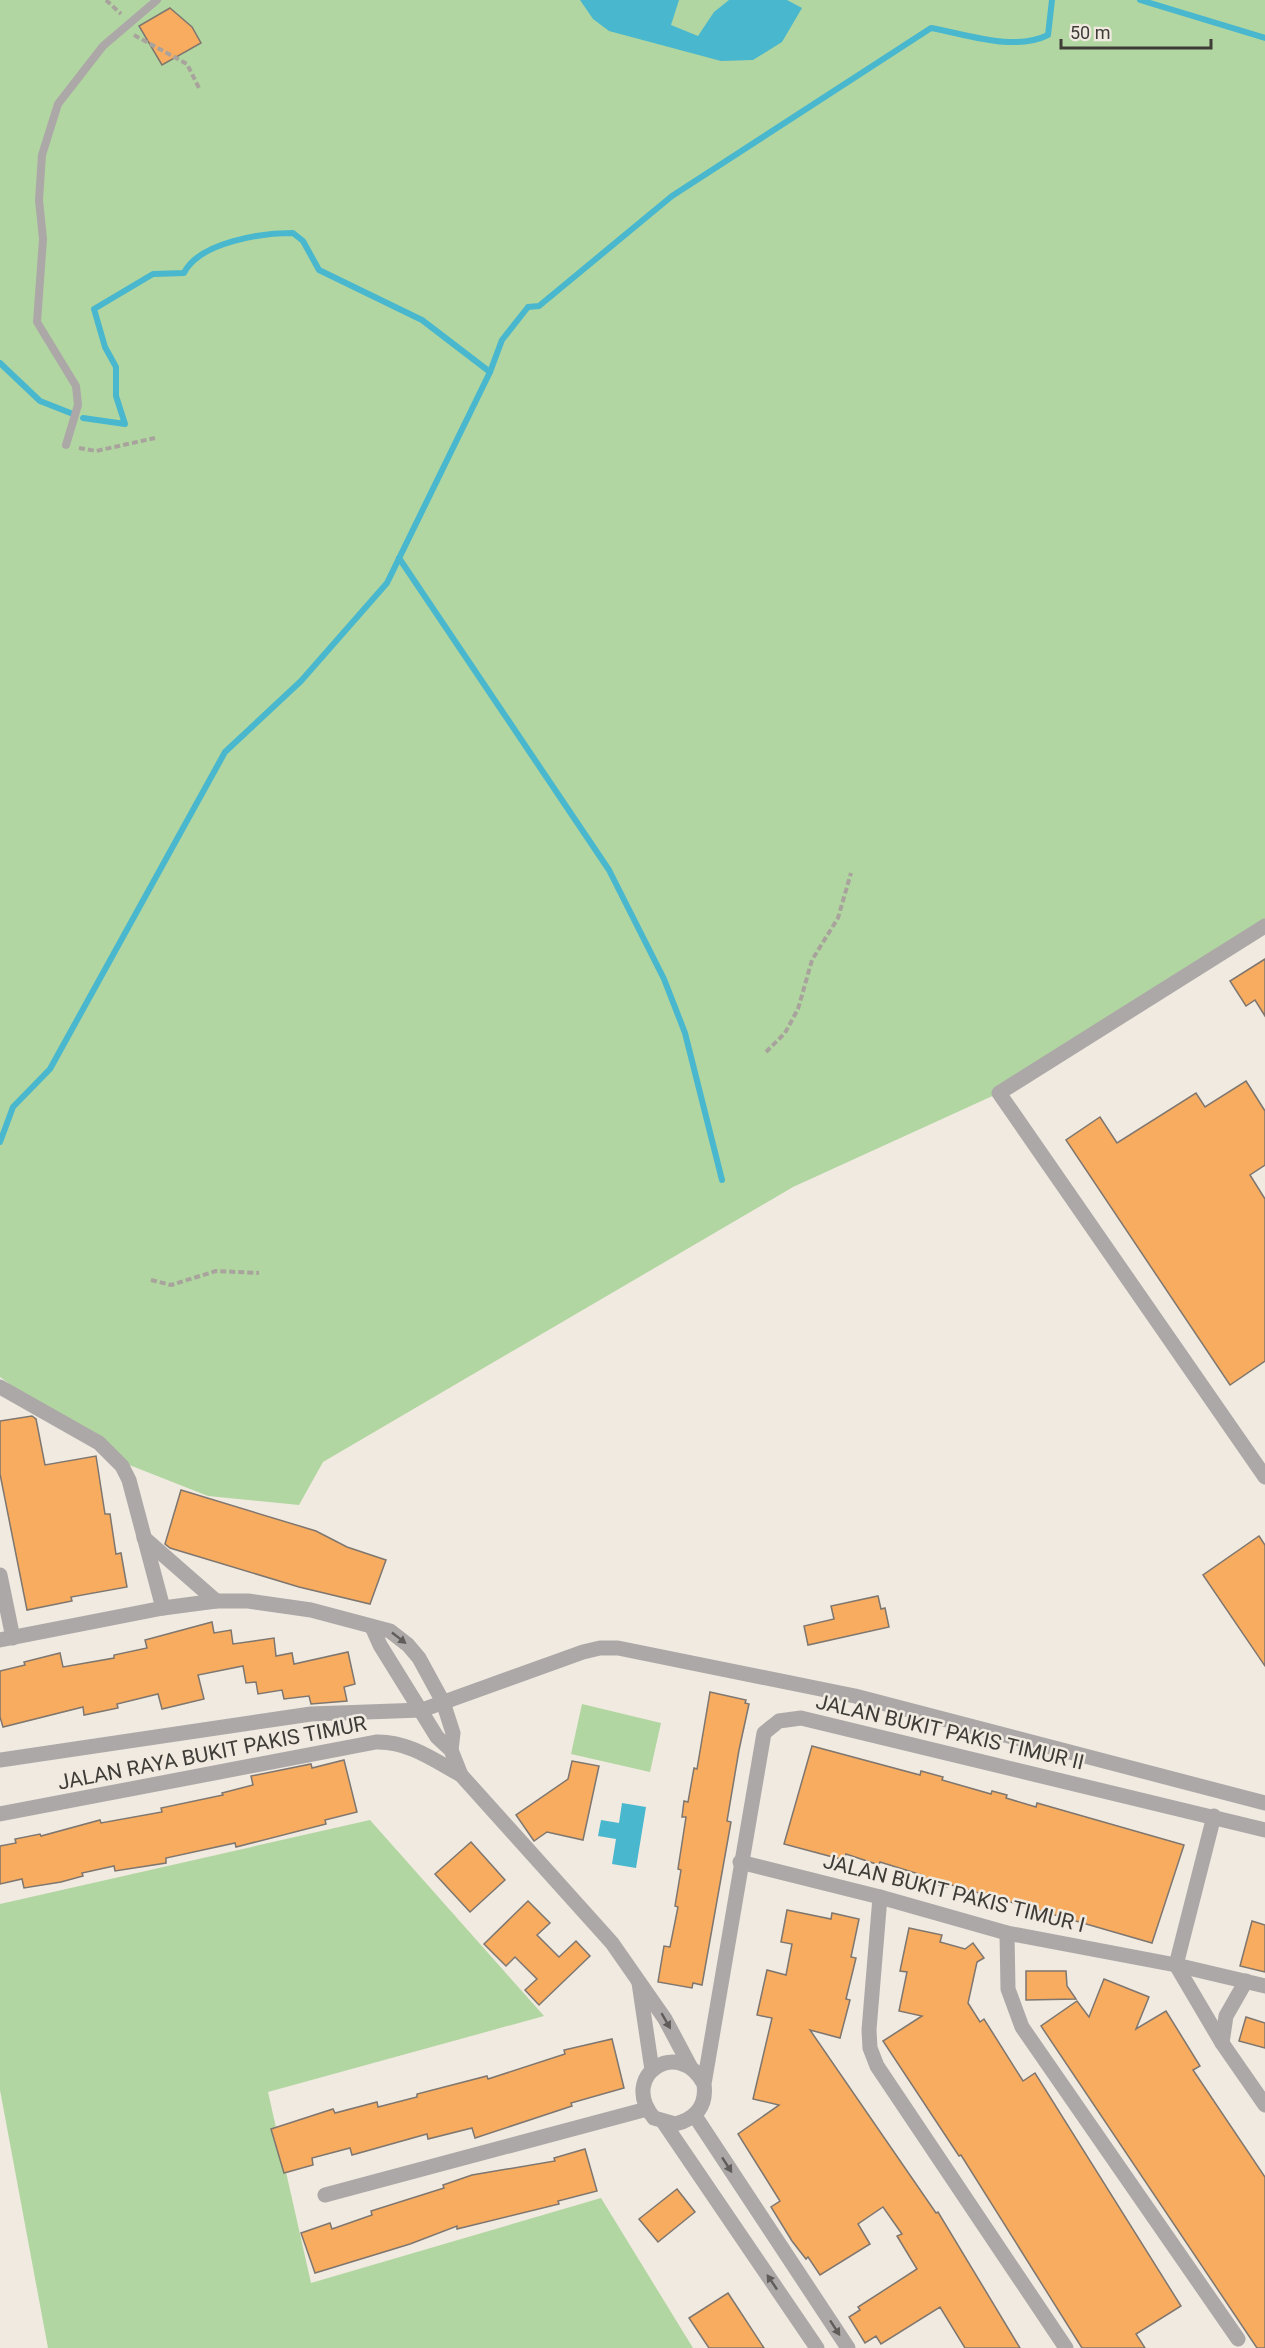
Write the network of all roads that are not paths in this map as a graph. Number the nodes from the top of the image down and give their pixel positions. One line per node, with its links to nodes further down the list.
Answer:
1 (157, 0): 2 (lane)
2 (66, 445)
3 (1265, 926): 5 (street)
4 (0, 1387): 6 (street)
5 (1265, 1477)
6 (144, 1538): 8 (street); 9 (street)
7 (0, 1575): 11 (street)
8 (216, 1600): 9 (street, JALAN RAYA BUKIT PAKIS TIMUR); 10 (street, JALAN RAYA BUKIT PAKIS TIMUR)
9 (163, 1608): 11 (street, JALAN RAYA BUKIT PAKIS TIMUR)
10 (372, 1627): 12 (street, JALAN RAYA BUKIT PAKIS TIMUR, one-way to 12); 13 (street, JALAN RAYA BUKIT PAKIS TIMUR)
11 (6, 1639)
12 (443, 1702): 13 (street); 14 (street, JALAN RAYA BUKIT PAKIS TIMUR); 17 (street)
13 (422, 1710): 14 (street, JALAN RAYA BUKIT PAKIS TIMUR); 15 (street)
14 (451, 1750): 16 (street, JALAN RAYA BUKIT PAKIS TIMUR)
15 (0, 1760)
16 (461, 1775): 18 (street, JALAN RAYA BUKIT PAKIS TIMUR); 25 (street, JALAN RAYA BUKIT PAKIS TIMUR)
17 (1265, 1803)
18 (0, 1814)
19 (1214, 1816): 20 (street, JALAN BUKIT PAKIS TIMUR II); 21 (street, JALAN BUKIT PAKIS TIMUR II); 24 (street)
20 (1265, 1830)
21 (740, 1862): 22 (street, JALAN BUKIT PAKIS TIMUR I); 31 (street, JALAN BUKIT PAKIS TIMUR II)
22 (880, 1897): 23 (street, JALAN BUKIT PAKIS TIMUR I); 40 (street)
23 (1007, 1933): 24 (street, JALAN BUKIT PAKIS TIMUR I); 37 (street)
24 (1176, 1965): 26 (street, JALAN BUKIT PAKIS TIMUR I); 28 (street)
25 (638, 1977): 29 (street, JALAN RAYA BUKIT PAKIS TIMUR, one-way to 29); 30 (street, JALAN RAYA BUKIT PAKIS TIMUR)
26 (1246, 1981): 27 (street, JALAN BUKIT PAKIS TIMUR I); 28 (street)
27 (1265, 1986)
28 (1222, 2043): 32 (street)
29 (690, 2066): 30 (street); 31 (street)
30 (652, 2070): 33 (street)
31 (704, 2084): 34 (street)
32 (1265, 2105)
33 (647, 2109): 35 (street); 36 (street)
34 (695, 2116): 35 (street); 39 (street, one-way to 39)
35 (664, 2123): 38 (street, one-way to 35)
36 (325, 2195)
37 (1238, 2339)
38 (817, 2348)
39 (848, 2348)
40 (1066, 2348)

